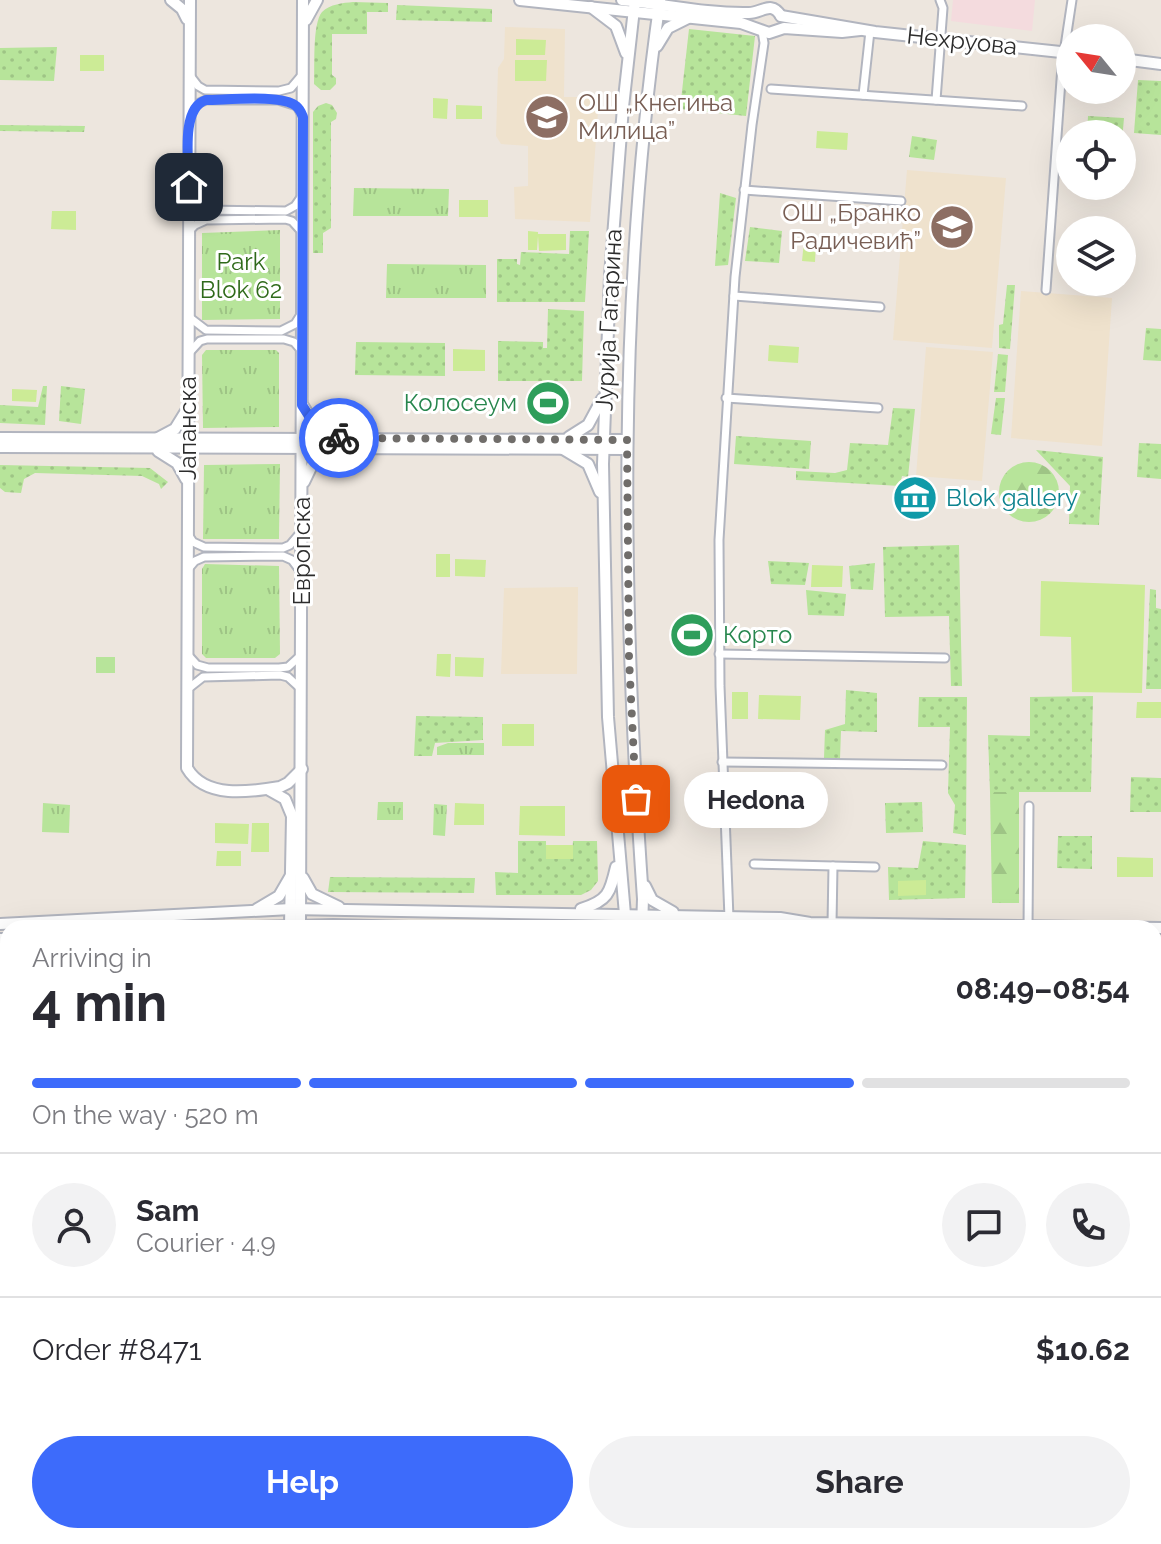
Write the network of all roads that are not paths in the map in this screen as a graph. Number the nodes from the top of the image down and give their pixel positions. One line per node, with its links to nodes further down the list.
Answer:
1 (171, 0): 16 (street)
2 (190, 0): 16 (street, Јапанска)
3 (303, 0): 17 (street, Европска)
4 (317, 0): 17 (street)
5 (520, 0): 11 (street, Нехруова)
6 (622, 0): 10 (street, Нехруова)
7 (680, 0): 14 (street)
8 (940, 0): 20 (street)
9 (1072, 0): 15 (street)
10 (635, 4): 11 (street, Нехруова); 12 (street, Нехруова); 23 (street, Јурија Гагарина)
11 (590, 6): 23 (street)
12 (659, 6): 14 (street, Нехруова); 24 (street, Јурија Гагарина)
13 (770, 7): 14 (street, Нехруова); 18 (street); 18 (street); 19 (street, Нехруова)
14 (690, 13): 18 (street, Нехруова); 24 (street)
15 (1070, 24)
16 (189, 27): 27 (street, Јапанска)
17 (303, 30): 26 (street, Европска)
18 (767, 30): 19 (street, Нехруова); 35 (street)
19 (865, 30): 20 (street, Нехруова); 29 (street)
20 (940, 39): 21 (street, Нехруова); 30 (street)
21 (1056, 52)
22 (1136, 61): 25 (street)
23 (628, 62): 48 (street, Јурија Гагарина)
24 (652, 63): 60 (street, Јурија Гагарина)
25 (1161, 64)
26 (303, 72): 27 (street); 34 (street, Европска)
27 (189, 75): 33 (street, Јапанска)
28 (771, 89): 29 (street)
29 (863, 95): 30 (street)
30 (936, 100): 32 (street)
31 (1062, 104): 41 (street)
32 (1022, 106)
33 (189, 117): 34 (street); 37 (street, Јапанска)
34 (303, 117): 36 (street, Европска)
35 (744, 190): 38 (street); 42 (street)
36 (303, 193): 37 (street); 40 (street, Европска)
37 (189, 197): 39 (street, Јапанска)
38 (901, 201)
39 (189, 231): 40 (street); 45 (street, Јапанска)
40 (302, 232): 44 (street, Европска)
41 (1046, 290)
42 (734, 296): 43 (street); 49 (street)
43 (880, 307)
44 (303, 312): 45 (street); 46 (street, Европска)
45 (189, 317): 47 (street, Јапанска)
46 (302, 352): 47 (street); 50 (street, Европска)
47 (189, 353): 51 (street, Јапанска)
48 (605, 385): 54 (street, Јурија Гагарина); 59 (street)
49 (726, 398): 52 (street); 69 (street)
50 (302, 405): 57 (street, Европска); 58 (street)
51 (188, 406): 55 (street); 56 (street, Јапанска)
52 (878, 408)
53 (0, 438): 55 (street)
54 (604, 443): 59 (street); 60 (street); 64 (street, Јурија Гагарина)
55 (153, 444): 56 (street); 61 (street); 62 (street)
56 (188, 444): 57 (street); 62 (street, Јапанска)
57 (302, 444): 58 (street); 63 (street, Европска)
58 (339, 444): 59 (street); 63 (street)
59 (561, 444): 64 (street)
60 (627, 444): 85 (street, Јурија Гагарина)
61 (0, 447)
62 (188, 486): 66 (street, Јапанска)
63 (302, 488): 65 (street, Европска)
64 (603, 504): 80 (street, Јурија Гагарина)
65 (302, 531): 66 (street); 68 (street, Европска)
66 (188, 534): 67 (street, Јапанска)
67 (188, 570): 68 (street); 70 (street, Јапанска)
68 (302, 574): 71 (street, Европска)
69 (719, 654): 72 (street); 75 (street)
70 (188, 655): 71 (street); 74 (street, Јапанска)
71 (302, 655): 73 (street, Европска)
72 (945, 658)
73 (301, 689): 74 (street); 77 (street, Европска)
74 (188, 691): 78 (street, Јапанска)
75 (722, 762): 76 (street); 98 (street)
76 (942, 765)
77 (302, 769): 78 (street, Јапанска); 84 (street, Европска)
78 (267, 789): 84 (street, Европска)
79 (1029, 806): 102 (street)
80 (618, 858): 89 (street); 90 (street, Јурија Гагарина)
81 (754, 864): 82 (street)
82 (833, 866): 83 (street); 101 (street)
83 (875, 867)
84 (296, 873): 86 (street, Европска); 87 (street); 88 (street)
85 (641, 876): 91 (street, Јурија Гагарина); 92 (street)
86 (296, 909): 87 (street); 88 (street); 94 (street, Европска)
87 (348, 911): 89 (street)
88 (245, 912): 93 (street)
89 (571, 912): 90 (street)
90 (623, 914): 91 (street); 95 (street, Јурија Гагарина)
91 (642, 915): 92 (street); 96 (street, Јурија Гагарина)
92 (687, 916): 97 (street)
93 (82, 920)
94 (295, 920)
95 (624, 920)
96 (642, 920)
97 (715, 920)
98 (729, 920)
99 (754, 920): 100 (street)
100 (792, 920)
101 (832, 920)
102 (1028, 920)

